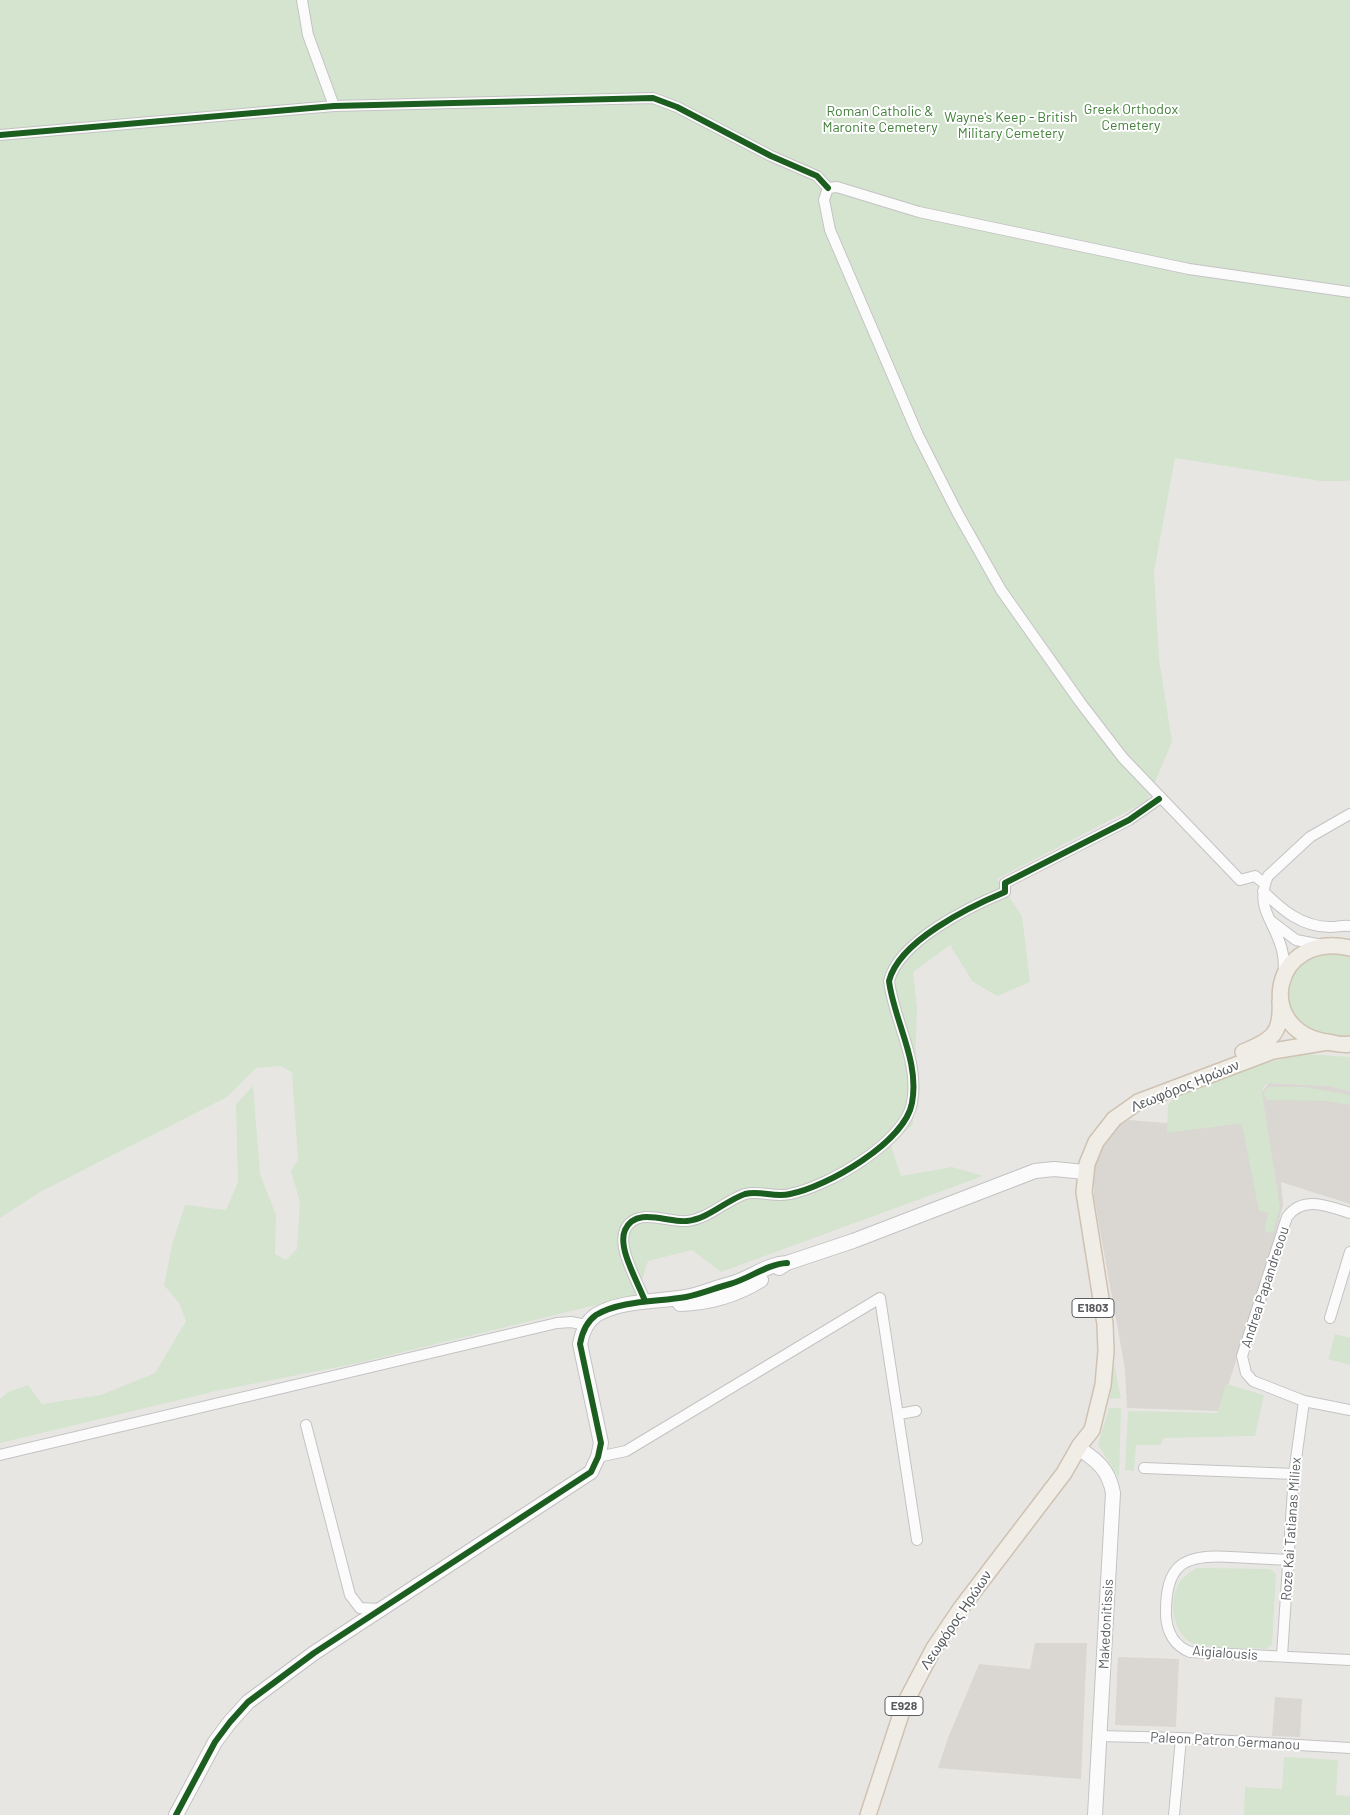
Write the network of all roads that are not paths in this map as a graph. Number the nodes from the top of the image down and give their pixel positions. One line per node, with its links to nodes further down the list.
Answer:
1 (302, 0): 2 (street)
2 (334, 106): 3 (street); 4 (street)
3 (0, 135)
4 (828, 188): 5 (street); 6 (street)
5 (1350, 292)
6 (1160, 799): 8 (street); 21 (street)
7 (1350, 814): 8 (street)
8 (1264, 887): 9 (street); 10 (street)
9 (1268, 918): 11 (street); 13 (street)
10 (1348, 926)
11 (1328, 945): 12 (main road); 13 (main road)
12 (1350, 948)
13 (1284, 974): 14 (main road, Λεωφόρος Ηρώων)
14 (1280, 1001): 15 (main road); 17 (main road, Λεωφόρος Ηρώων / E1803)
15 (1328, 1042): 16 (main road); 17 (main road, Λεωφόρος Ηρώων / E1803)
16 (1349, 1045)
17 (1081, 1172): 20 (street); 30 (main road, Λεωφόρος Ηρώων / E1803)
18 (1350, 1213): 25 (street, Andrea Papandreoou)
19 (1350, 1252): 23 (street)
20 (787, 1263): 21 (street); 22 (street)
21 (645, 1301): 22 (street)
22 (629, 1306): 24 (street)
23 (1330, 1318)
24 (586, 1325): 31 (street); 32 (street)
25 (1304, 1401): 26 (street, Andrea Papandreoou); 34 (street, Roze Kai Tatianas Miliex)
26 (1350, 1410)
27 (916, 1411): 28 (street)
28 (899, 1414): 32 (street); 35 (street)
29 (306, 1425): 37 (street)
30 (1079, 1446): 40 (street, Makedonitissis); 44 (main road, Λεωφόρος Ηρώων / E928)
31 (0, 1455)
32 (598, 1457): 37 (street)
33 (1144, 1468): 34 (street)
34 (1294, 1474): 36 (street, Roze Kai Tatianas Miliex)
35 (917, 1540)
36 (1289, 1560): 38 (street, Roze Kai Tatianas Miliex); 38 (street, Aigialousis)
37 (380, 1609): 43 (street)
38 (1282, 1656): 39 (street, Aigialousis)
39 (1350, 1660)
40 (1099, 1736): 41 (street, Paleon Patron Germanou); 45 (street, Makedonitissis)
41 (1181, 1738): 42 (street, Paleon Patron Germanou); 46 (street)
42 (1350, 1748)
43 (176, 1815)
44 (868, 1815)
45 (1095, 1815)
46 (1174, 1815)

